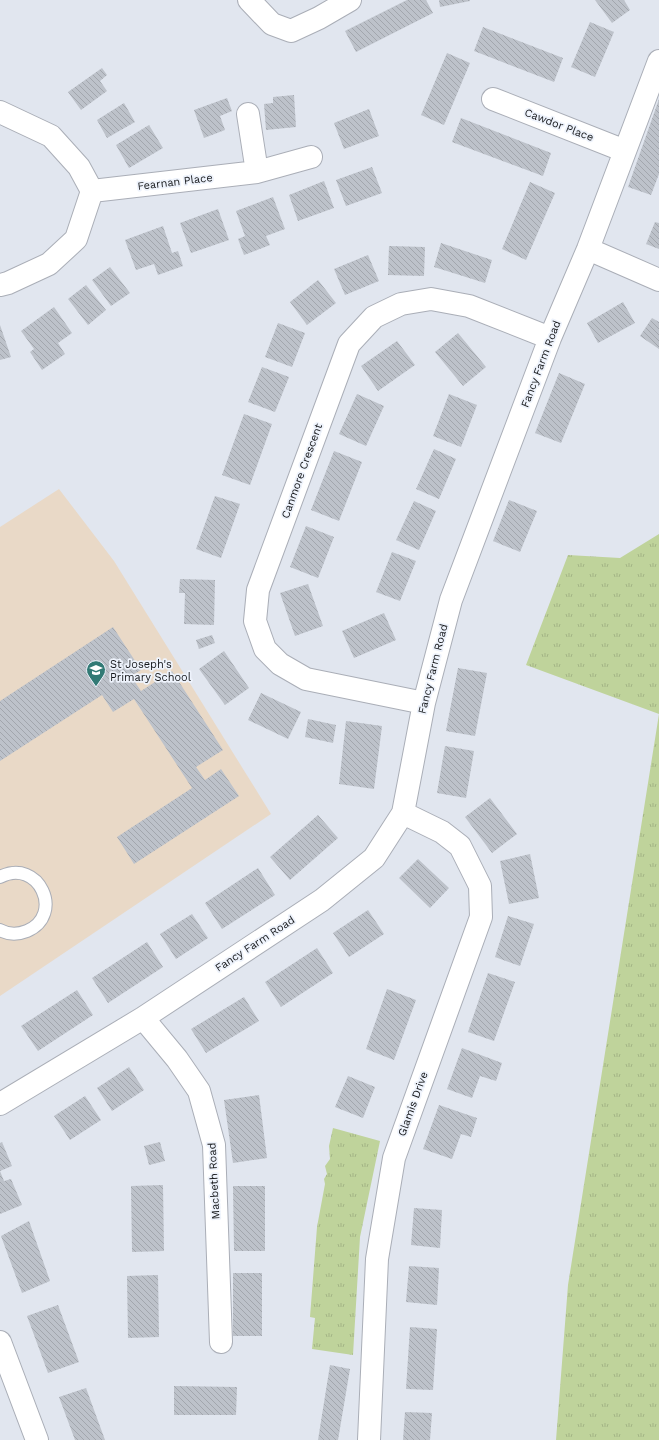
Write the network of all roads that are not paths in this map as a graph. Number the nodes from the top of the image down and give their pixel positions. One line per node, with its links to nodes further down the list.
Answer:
1 (249, 0): 2 (street)
2 (350, 0)
3 (659, 61): 7 (street, Fancy Farm Road)
4 (493, 99): 7 (street, Cawdor Place)
5 (0, 112): 10 (street)
6 (248, 114): 9 (street)
7 (625, 150): 11 (street, Fancy Farm Road)
8 (311, 157): 9 (street, Fearnan Place)
9 (257, 172): 10 (street, Fearnan Place)
10 (92, 191): 13 (street)
11 (588, 249): 12 (street); 14 (street, Fancy Farm Road)
12 (659, 280)
13 (0, 285)
14 (550, 338): 15 (street, Fancy Farm Road); 15 (street, Canmore Crescent)
15 (424, 703): 16 (street, Fancy Farm Road)
16 (403, 813): 19 (street, Fancy Farm Road); 24 (street, Glamis Drive)
17 (0, 877): 18 (lane)
18 (0, 930)
19 (143, 1018): 20 (street, Fancy Farm Road); 22 (street, Macbeth Road)
20 (0, 1104)
21 (0, 1342): 23 (street)
22 (221, 1342)
23 (37, 1440)
24 (369, 1440)

